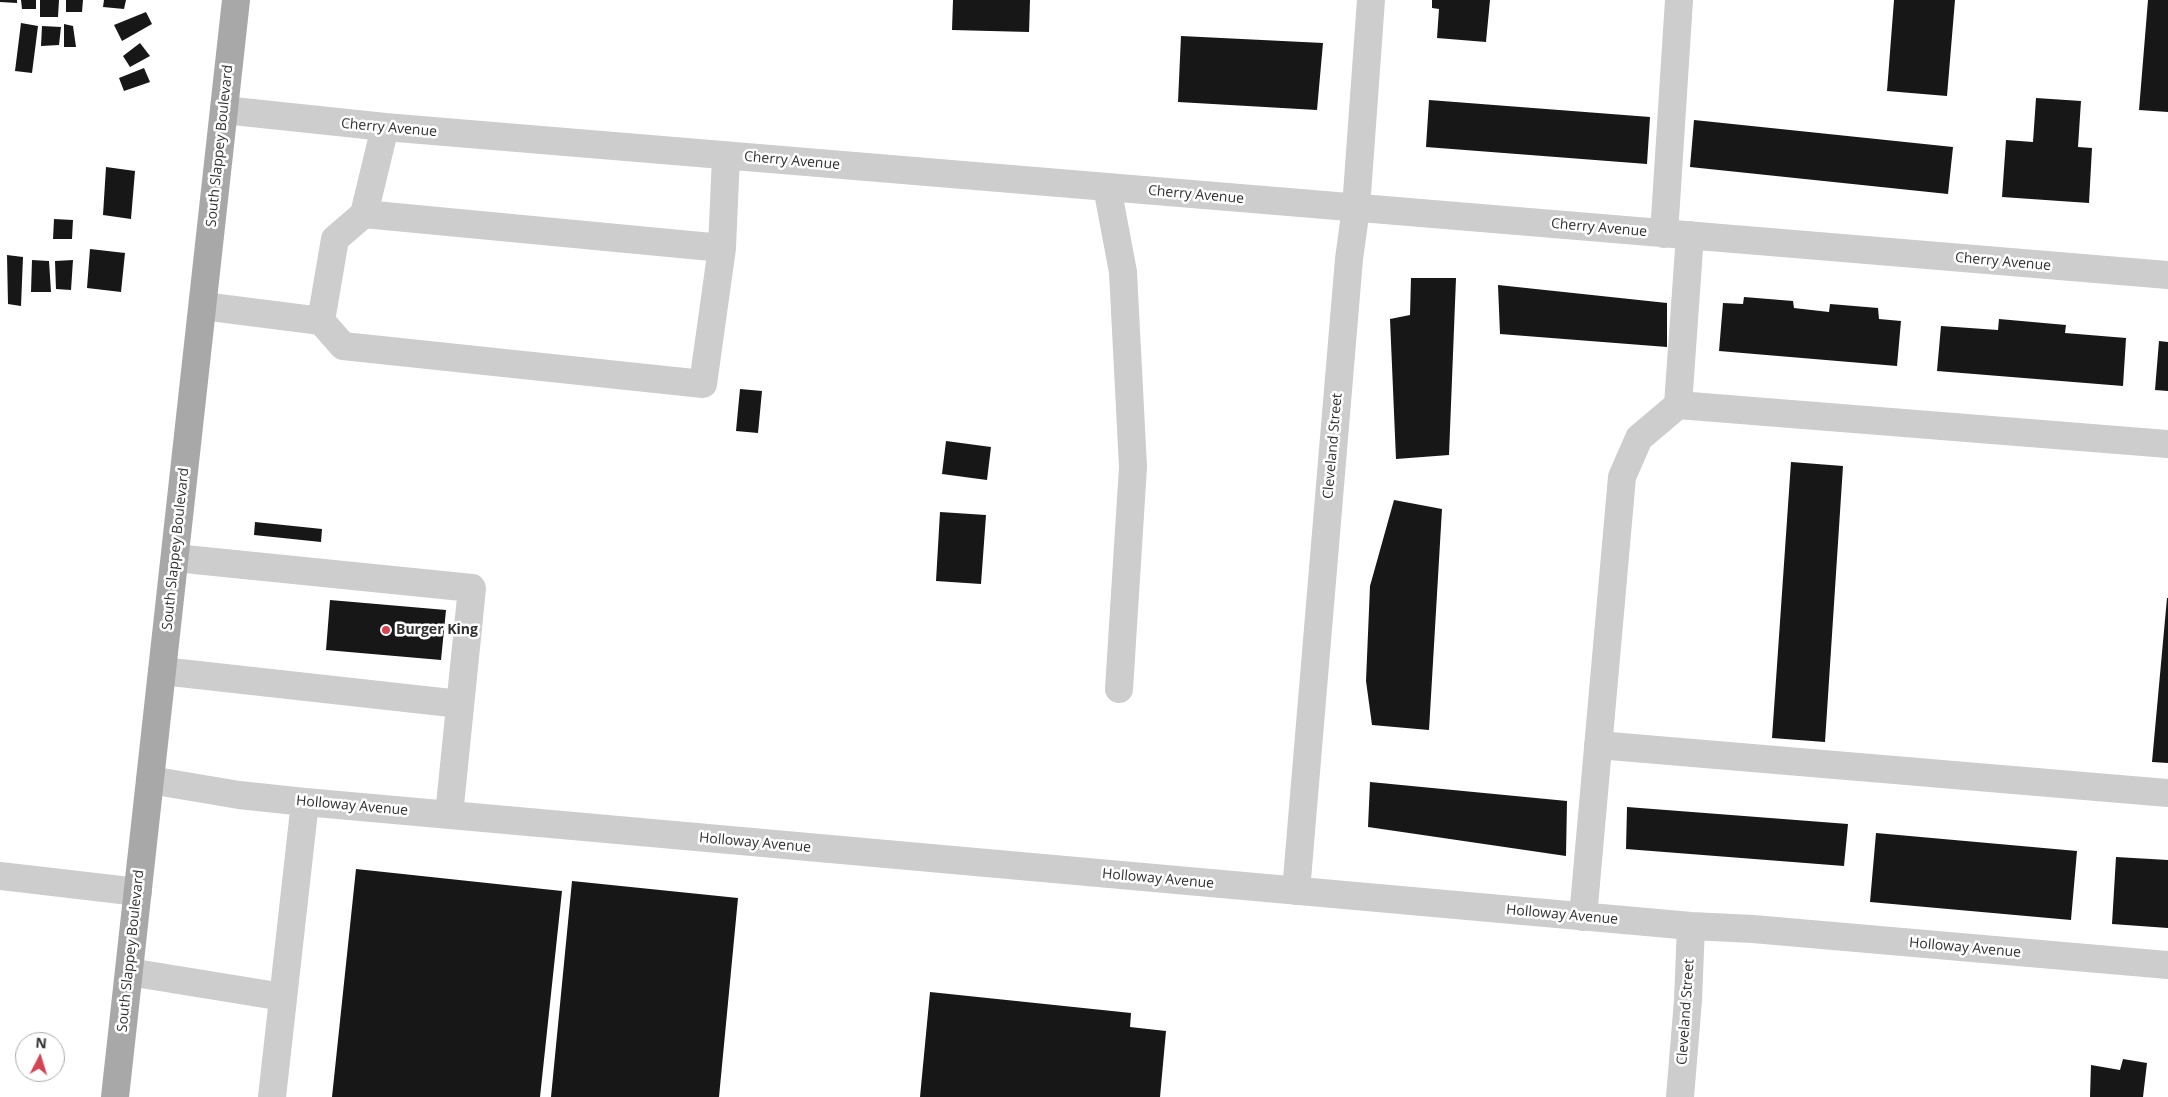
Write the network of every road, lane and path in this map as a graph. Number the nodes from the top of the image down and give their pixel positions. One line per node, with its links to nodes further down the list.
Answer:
1 (236, 0): 4 (main road, South Slappey Boulevard)
2 (1371, 0): 8 (street, Cleveland Street)
3 (1679, 0): 10 (street)
4 (224, 110): 5 (street, Cherry Avenue); 13 (main road, South Slappey Boulevard)
5 (385, 128): 6 (street, Cherry Avenue); 9 (street)
6 (726, 156): 7 (street, Cherry Avenue); 11 (street)
7 (1107, 187): 8 (street, Cherry Avenue); 19 (street)
8 (1356, 208): 10 (street, Cherry Avenue); 27 (street, Cleveland Street)
9 (364, 214): 11 (street); 14 (street)
10 (1677, 235): 12 (street, Cherry Avenue); 15 (street)
11 (722, 248): 14 (street)
12 (2168, 275)
13 (203, 306): 14 (street); 17 (main road, South Slappey Boulevard)
14 (321, 320)
15 (1678, 405): 16 (street); 21 (street)
16 (2168, 444)
17 (175, 558): 18 (main road, South Slappey Boulevard); 20 (street)
18 (162, 671): 20 (street); 22 (main road, South Slappey Boulevard)
19 (1119, 689)
20 (460, 704): 25 (street)
21 (1598, 746): 23 (street); 29 (street)
22 (150, 780): 24 (street, Holloway Avenue); 28 (main road, South Slappey Boulevard)
23 (2168, 793)
24 (305, 802): 25 (street, Holloway Avenue); 33 (street)
25 (449, 815): 27 (street, Holloway Avenue)
26 (0, 876): 28 (street)
27 (1296, 891): 29 (street, Holloway Avenue)
28 (138, 892): 32 (main road, South Slappey Boulevard)
29 (1583, 917): 30 (street, Holloway Avenue)
30 (1691, 926): 31 (street, Holloway Avenue); 36 (street, Cleveland Street)
31 (2168, 965)
32 (129, 972): 33 (street); 34 (main road, South Slappey Boulevard)
33 (283, 997): 35 (street)
34 (115, 1097)
35 (272, 1097)
36 (1680, 1097)

